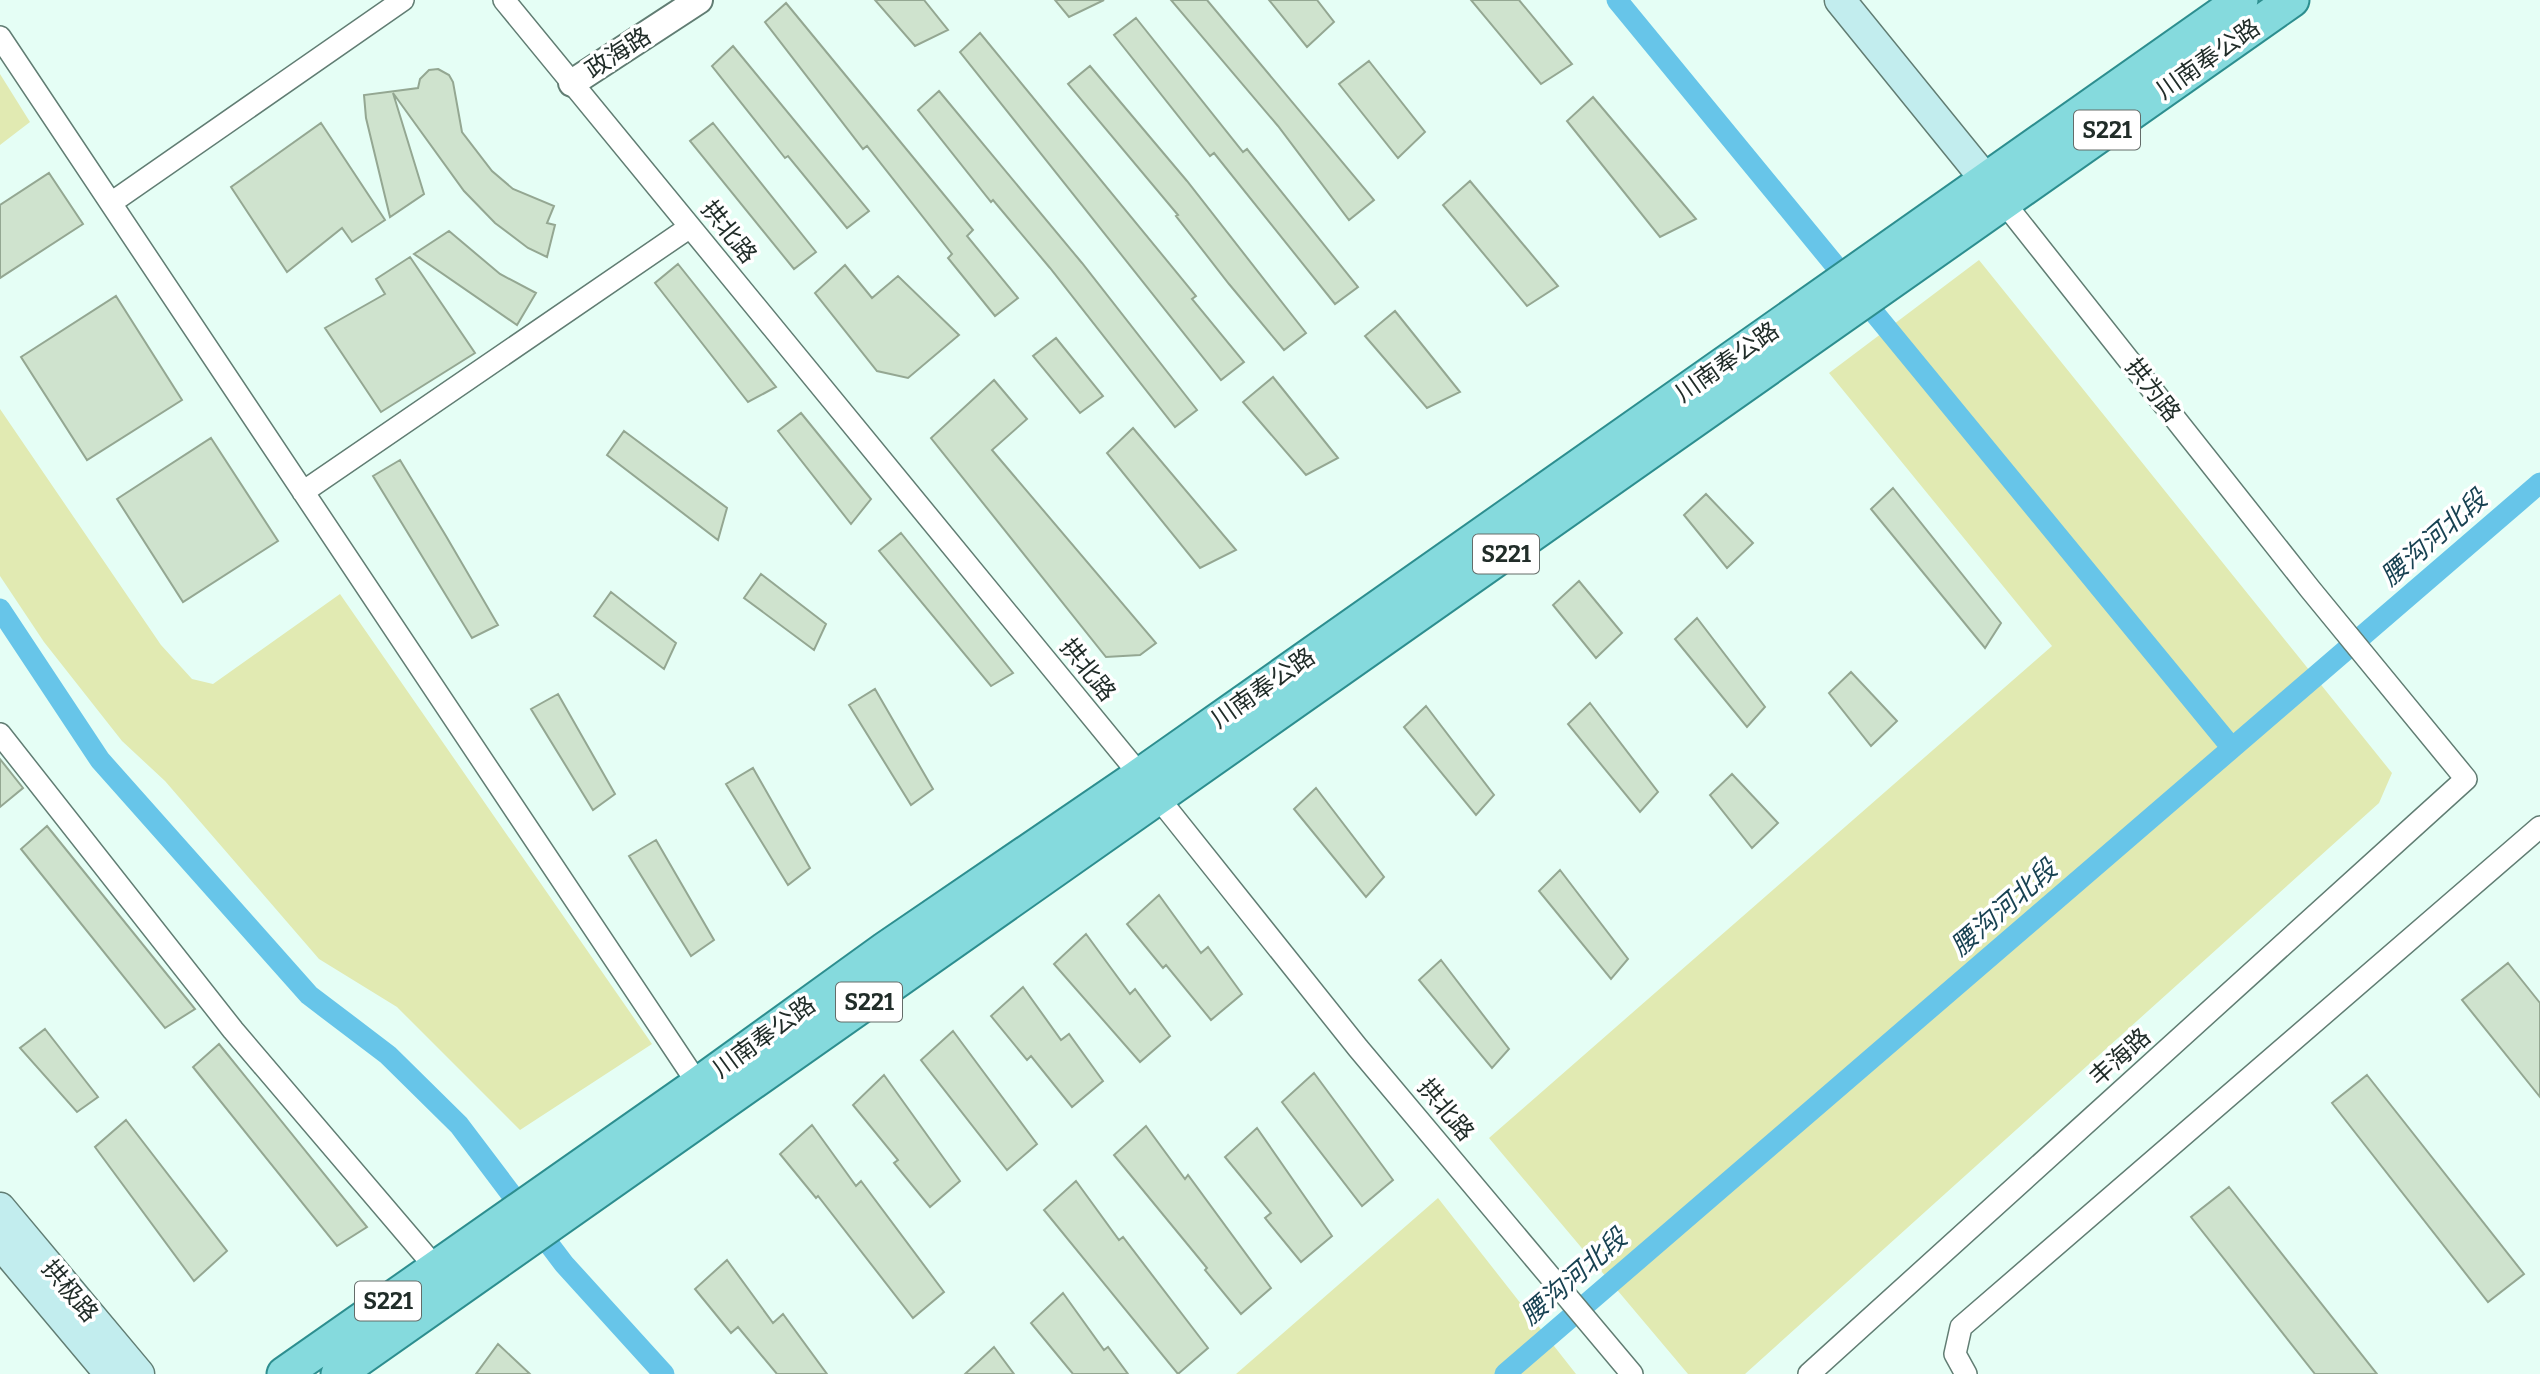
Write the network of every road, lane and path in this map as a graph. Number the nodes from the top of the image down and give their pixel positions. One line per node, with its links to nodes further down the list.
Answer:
1 (403, 0): 10 (street)
2 (504, 0): 8 (street, 拱北路)
3 (698, 0): 8 (street, 政海路)
4 (1840, 0): 9 (main road, 拱为路)
5 (2241, 0): 9 (main road, 川南奉公路 / S221)
6 (2292, 0): 9 (main road, 川南奉公路 / S221)
7 (0, 37): 10 (street)
8 (572, 83): 11 (street, 拱北路)
9 (1995, 191): 14 (street, 拱为路); 15 (main road, 川南奉公路 / S221)
10 (111, 203): 12 (street)
11 (690, 227): 12 (street); 15 (street, 拱北路)
12 (303, 492): 17 (street)
13 (0, 734): 22 (street)
14 (2466, 779): 28 (street, 丰海路)
15 (1150, 786): 17 (main road, 川南奉公路 / S221); 18 (main road, 川南奉公路 / S221); 27 (street, 拱北路)
16 (2540, 827): 29 (street)
17 (698, 1084): 18 (main road, 川南奉公路 / S221)
18 (570, 1193): 20 (main road, 川南奉公路 / S221)
19 (0, 1208): 24 (main road, 拱极路)
20 (500, 1242): 22 (main road, 川南奉公路 / S221); 26 (main road, 川南奉公路 / S221)
21 (0, 1243): 23 (main road, 拱极路)
22 (436, 1268): 25 (main road, 川南奉公路 / S221)
23 (110, 1374)
24 (139, 1374)
25 (284, 1374)
26 (338, 1374)
27 (1632, 1374)
28 (1809, 1374)
29 (1966, 1374)

